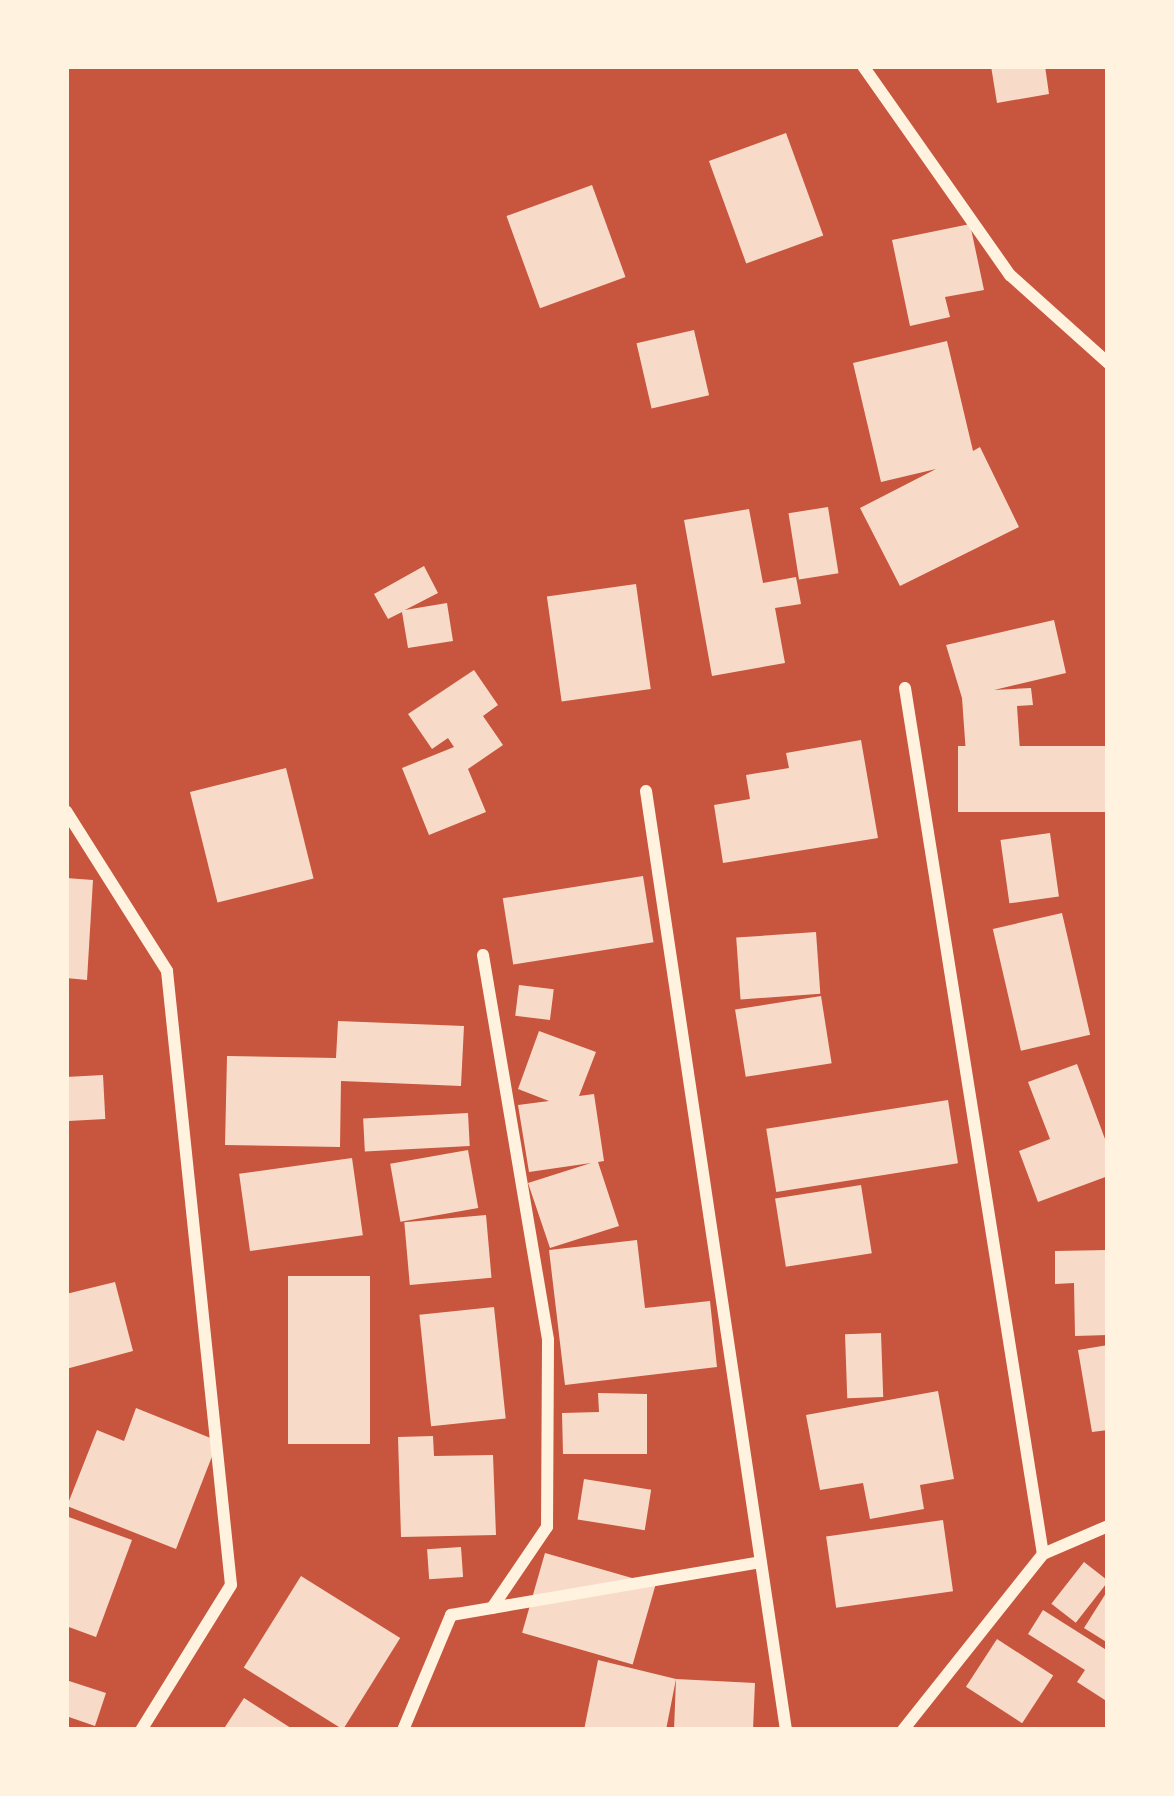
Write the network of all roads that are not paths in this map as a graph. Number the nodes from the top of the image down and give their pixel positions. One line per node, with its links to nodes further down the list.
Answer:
1 (863, 66): 2 (street)
2 (1108, 363)
3 (904, 688): 8 (street)
4 (646, 791): 9 (street)
5 (66, 811): 11 (street)
6 (483, 955): 10 (street)
7 (1108, 1526): 8 (street)
8 (1043, 1554): 14 (street)
9 (761, 1562): 10 (street); 13 (street)
10 (492, 1608): 12 (street)
11 (141, 1730)
12 (404, 1730)
13 (786, 1730)
14 (903, 1730)

